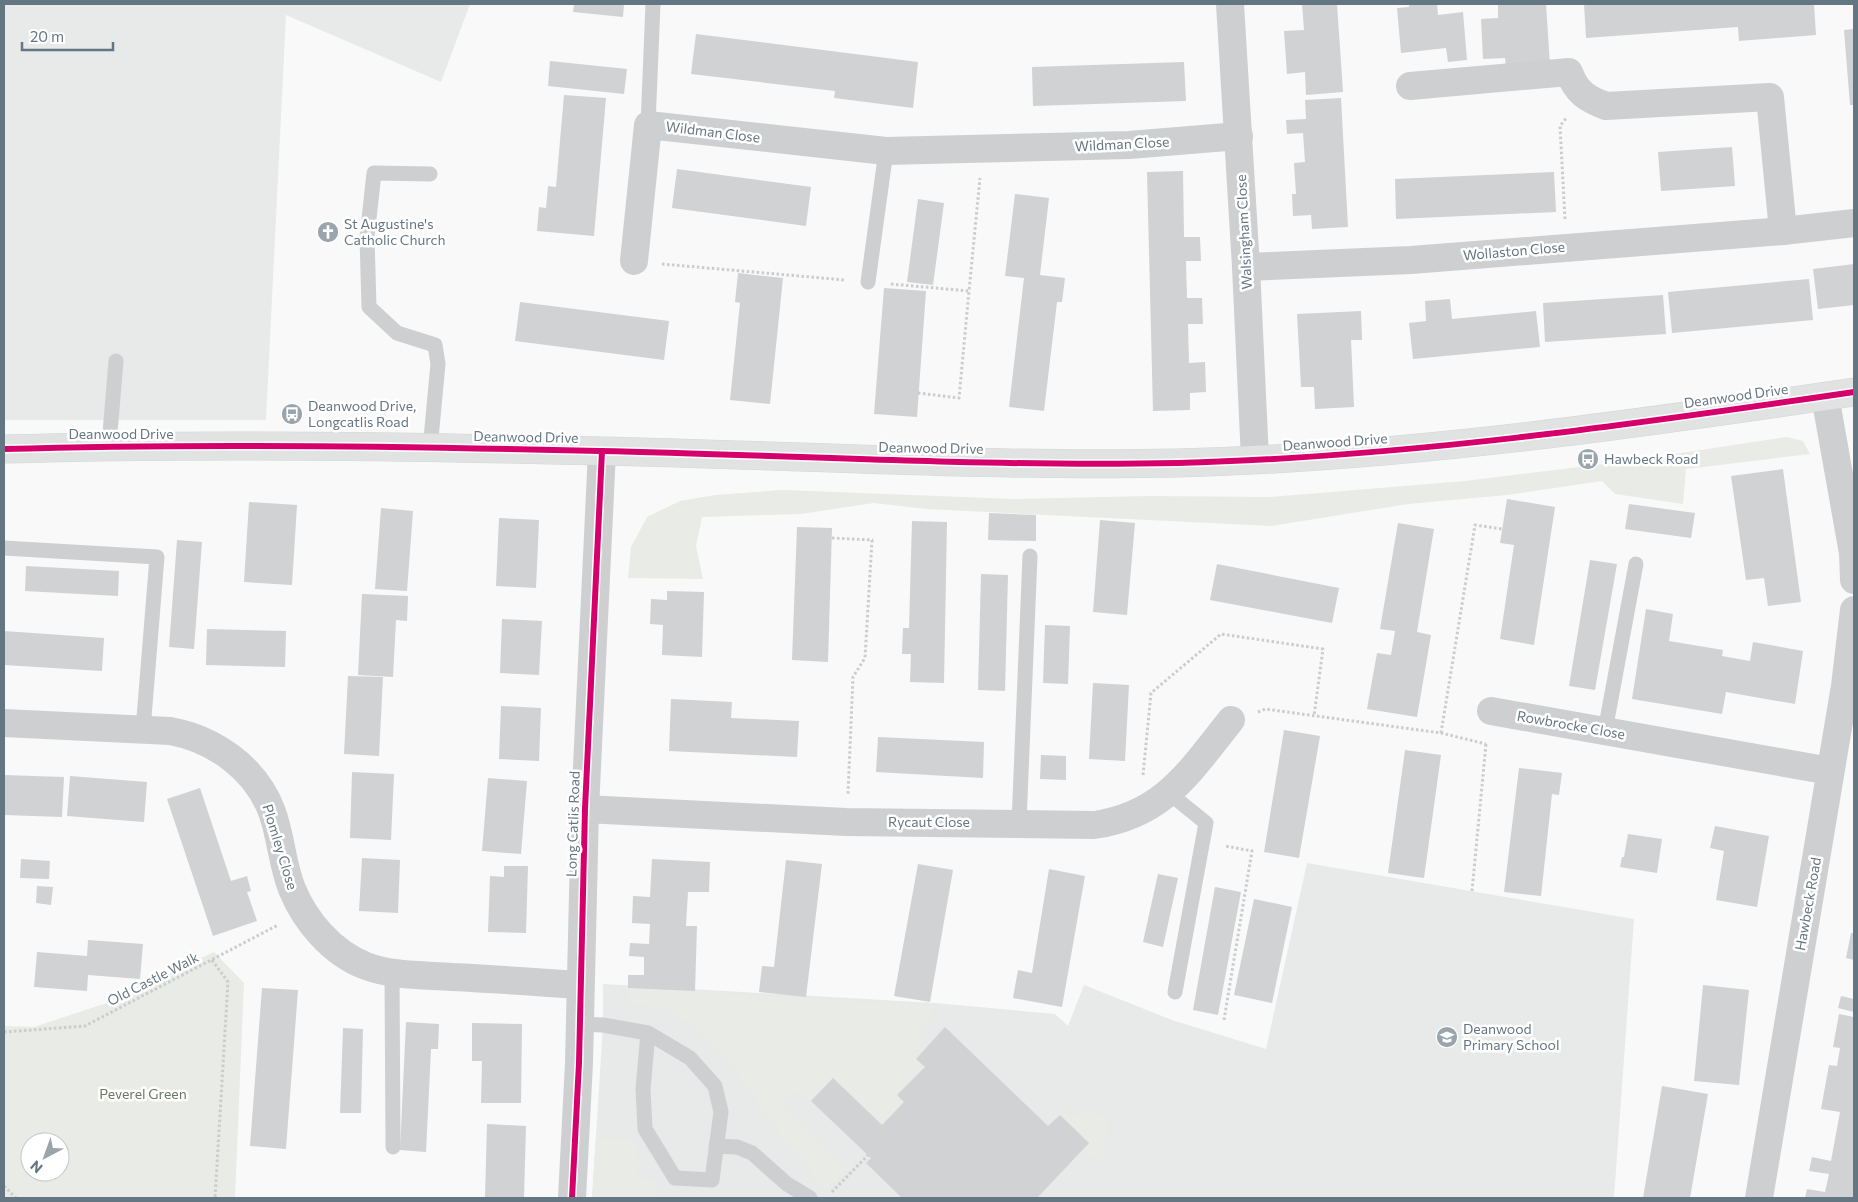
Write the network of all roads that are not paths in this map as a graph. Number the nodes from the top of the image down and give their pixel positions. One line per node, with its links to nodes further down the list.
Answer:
1 (653, 4): 4 (lane)
2 (1230, 4): 5 (street, Walsingham Close)
3 (1410, 86): 9 (street)
4 (648, 125): 6 (street, Wildman Close); 10 (street, Wildman Close)
5 (1239, 136): 6 (street, Wildman Close); 11 (street, Walsingham Close)
6 (886, 151): 12 (lane)
7 (430, 174): 18 (lane)
8 (1854, 223): 9 (street, Wollaston Close)
9 (1783, 231): 11 (street, Wollaston Close)
10 (634, 261)
11 (1246, 267): 20 (street, Walsingham Close)
12 (868, 282)
13 (116, 361): 16 (lane)
14 (1854, 392): 15 (street, Deanwood Drive)
15 (1825, 396): 20 (street, Deanwood Drive); 24 (street)
16 (109, 446): 17 (street, Deanwood Drive); 18 (street, Deanwood Drive)
17 (4, 449)
18 (430, 449): 19 (street, Deanwood Drive)
19 (602, 451): 20 (street, Deanwood Drive); 33 (street, Long Catlis Road)
20 (1255, 460)
21 (4, 548): 29 (lane)
22 (1030, 556): 34 (lane)
23 (1636, 564): 30 (lane)
24 (1854, 580)
25 (1854, 610): 31 (street, Hawbeck Road)
26 (1491, 711): 30 (street, Rowbrocke Close)
27 (1231, 720): 32 (street, Rycaut Close)
28 (4, 723): 29 (street, Plomley Close)
29 (143, 730): 35 (street, Plomley Close)
30 (1605, 731): 31 (street, Rowbrocke Close)
31 (1830, 771): 44 (street, Hawbeck Road)
32 (1169, 793): 34 (street, Rycaut Close); 37 (lane)
33 (585, 809): 34 (street, Rycaut Close); 36 (street, Long Catlis Road)
34 (1019, 823)
35 (392, 972): 36 (street, Plomley Close); 41 (lane)
36 (580, 985): 38 (street, Long Catlis Road)
37 (1175, 992)
38 (579, 1024): 39 (lane); 42 (street, Long Catlis Road)
39 (648, 1033): 40 (lane); 40 (lane)
40 (716, 1146): 43 (lane)
41 (393, 1148)
42 (572, 1198)
43 (810, 1198)
44 (1759, 1198)

